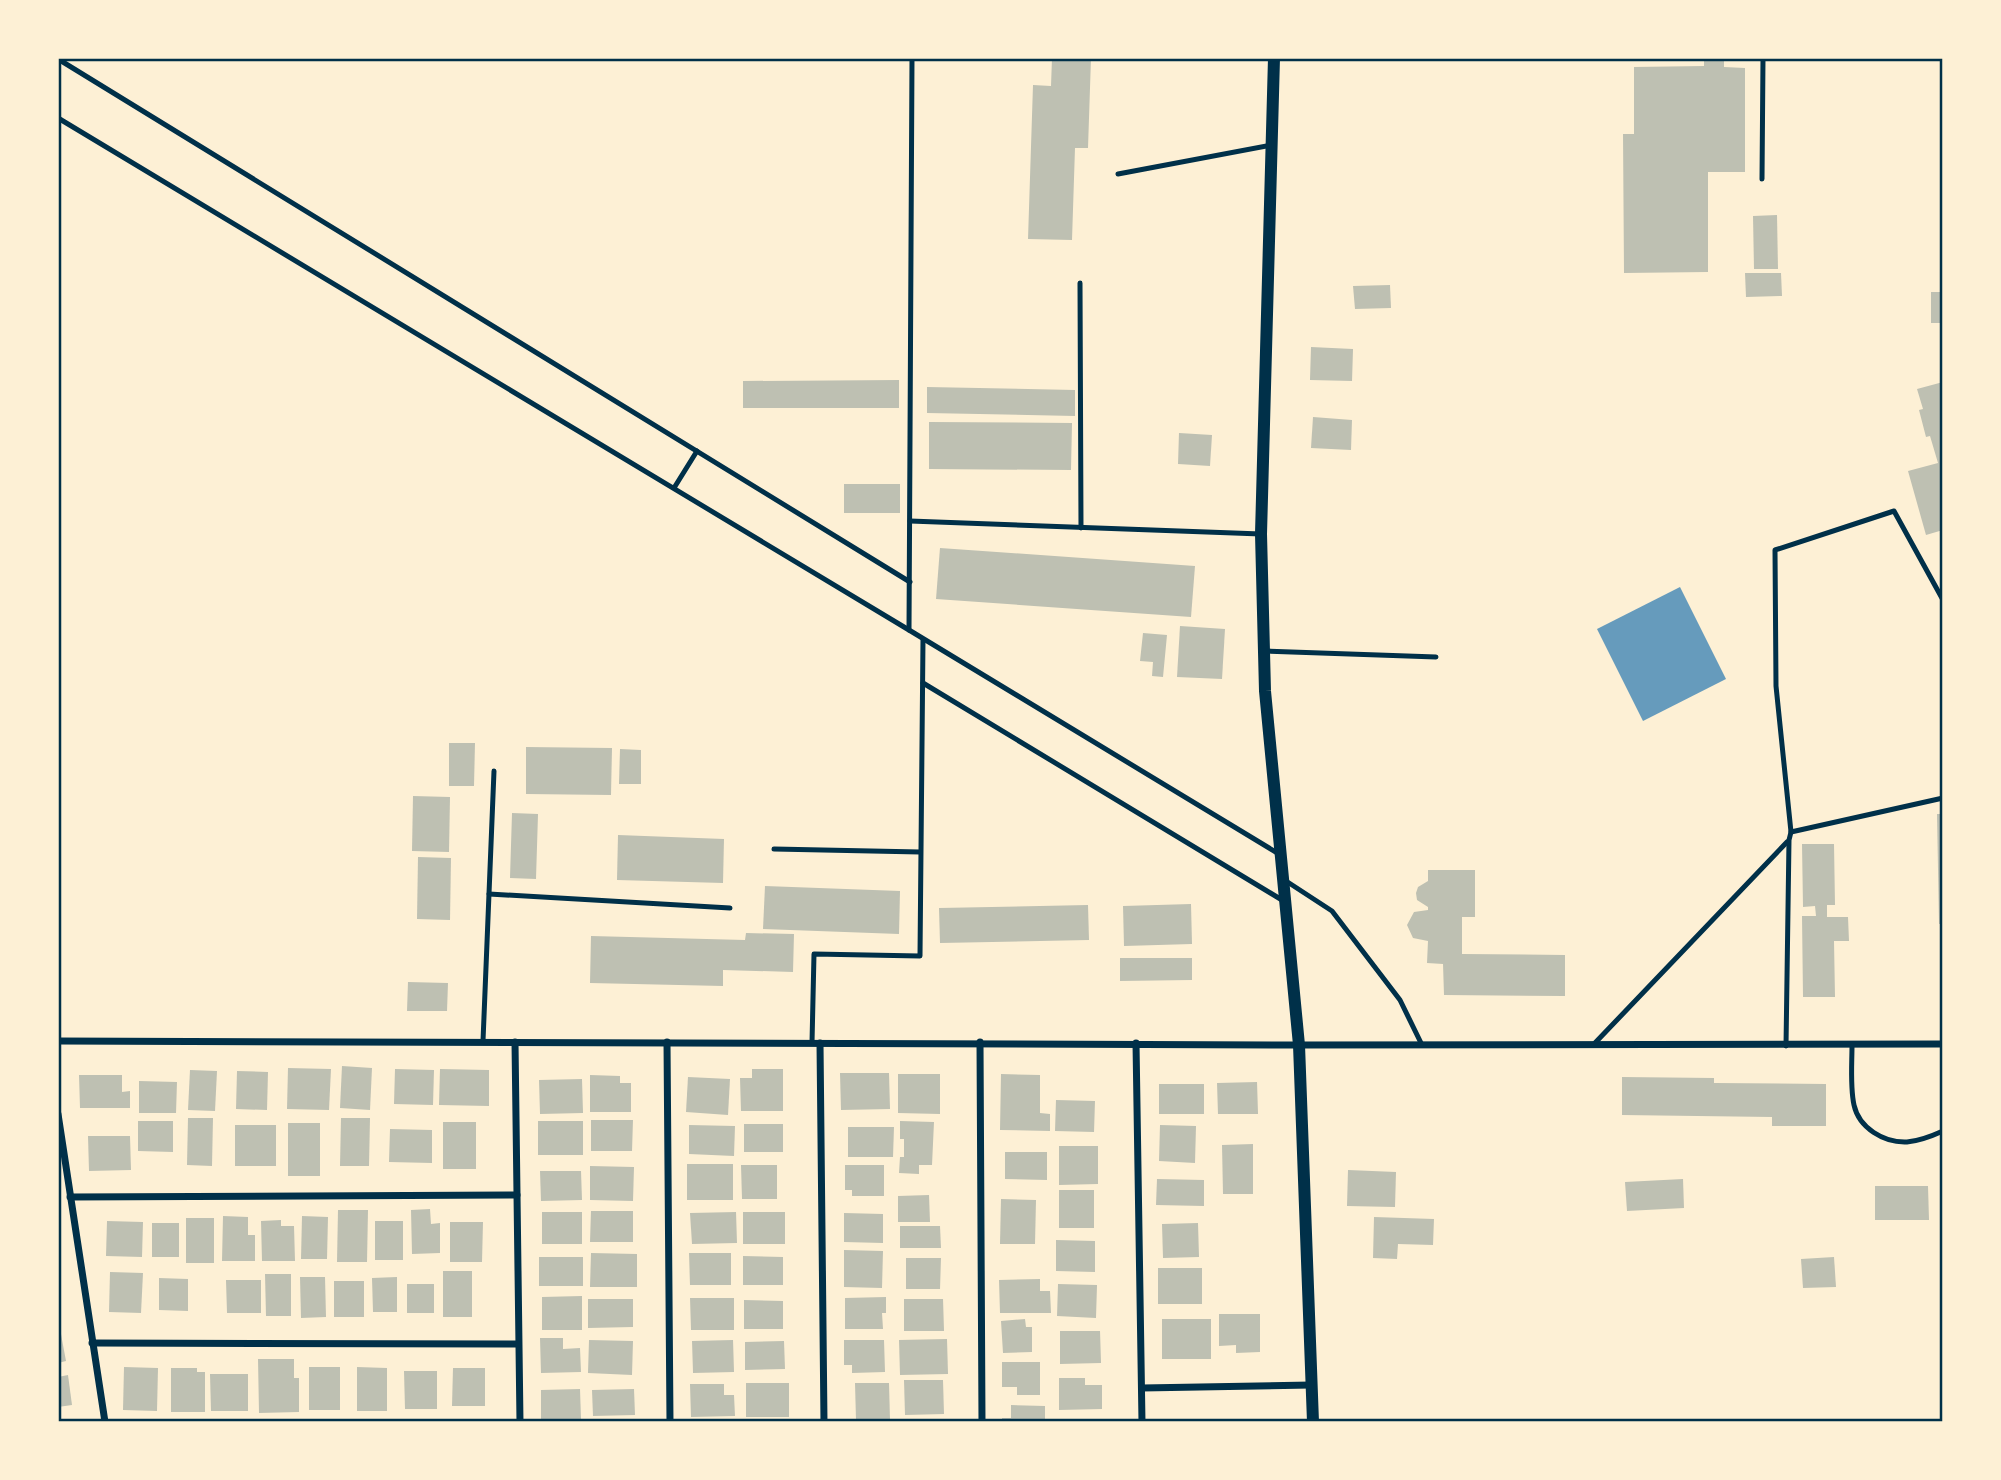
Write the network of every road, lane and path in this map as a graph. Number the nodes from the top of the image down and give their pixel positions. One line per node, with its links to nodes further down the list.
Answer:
1 (912, 58): 12 (lane)
2 (1274, 58): 6 (street)
3 (1763, 58): 8 (lane)
4 (58, 59): 10 (lane)
5 (58, 118): 11 (lane)
6 (1272, 145): 7 (lane); 14 (street)
7 (1118, 174)
8 (1762, 179)
9 (1080, 283): 13 (lane)
10 (697, 451): 11 (lane); 15 (lane)
11 (674, 488): 17 (lane)
12 (910, 521): 13 (lane); 15 (lane)
13 (1080, 528): 14 (lane)
14 (1261, 534): 19 (street)
15 (910, 582): 17 (lane)
16 (1943, 600): 24 (lane)
17 (909, 630): 18 (lane)
18 (923, 639): 21 (lane); 28 (lane)
19 (1264, 651): 20 (lane); 28 (street)
20 (1436, 657)
21 (923, 683): 27 (lane); 31 (lane)
22 (494, 771): 30 (lane)
23 (1943, 798): 24 (lane)
24 (1791, 832): 25 (lane)
25 (1788, 841): 40 (lane); 45 (lane)
26 (774, 849): 27 (lane)
27 (920, 852): 38 (lane)
28 (1280, 855): 29 (street)
29 (1283, 879): 31 (street); 43 (lane)
30 (489, 894): 32 (lane); 34 (lane)
31 (1285, 902): 42 (street)
32 (730, 908)
33 (58, 1041): 34 (street)
34 (483, 1041): 35 (street)
35 (515, 1042): 36 (street); 48 (street)
36 (667, 1042): 38 (street); 56 (street)
37 (980, 1042): 38 (street); 39 (street); 58 (street)
38 (816, 1043): 57 (street)
39 (1136, 1043): 42 (street); 53 (street)
40 (1594, 1044): 43 (street); 45 (street)
41 (1943, 1044): 44 (street)
42 (1298, 1045): 43 (street); 52 (street)
43 (1422, 1045)
44 (1852, 1045): 45 (street); 47 (lane)
45 (1786, 1046)
46 (58, 1114): 49 (street)
47 (1943, 1131)
48 (517, 1195): 49 (street); 51 (street)
49 (70, 1197): 50 (street)
50 (92, 1343): 51 (street); 54 (street)
51 (518, 1344): 55 (street)
52 (1311, 1385): 53 (street); 60 (street)
53 (1142, 1388): 59 (street)
54 (105, 1422)
55 (520, 1422)
56 (670, 1422)
57 (824, 1422)
58 (982, 1422)
59 (1142, 1422)
60 (1313, 1422)

